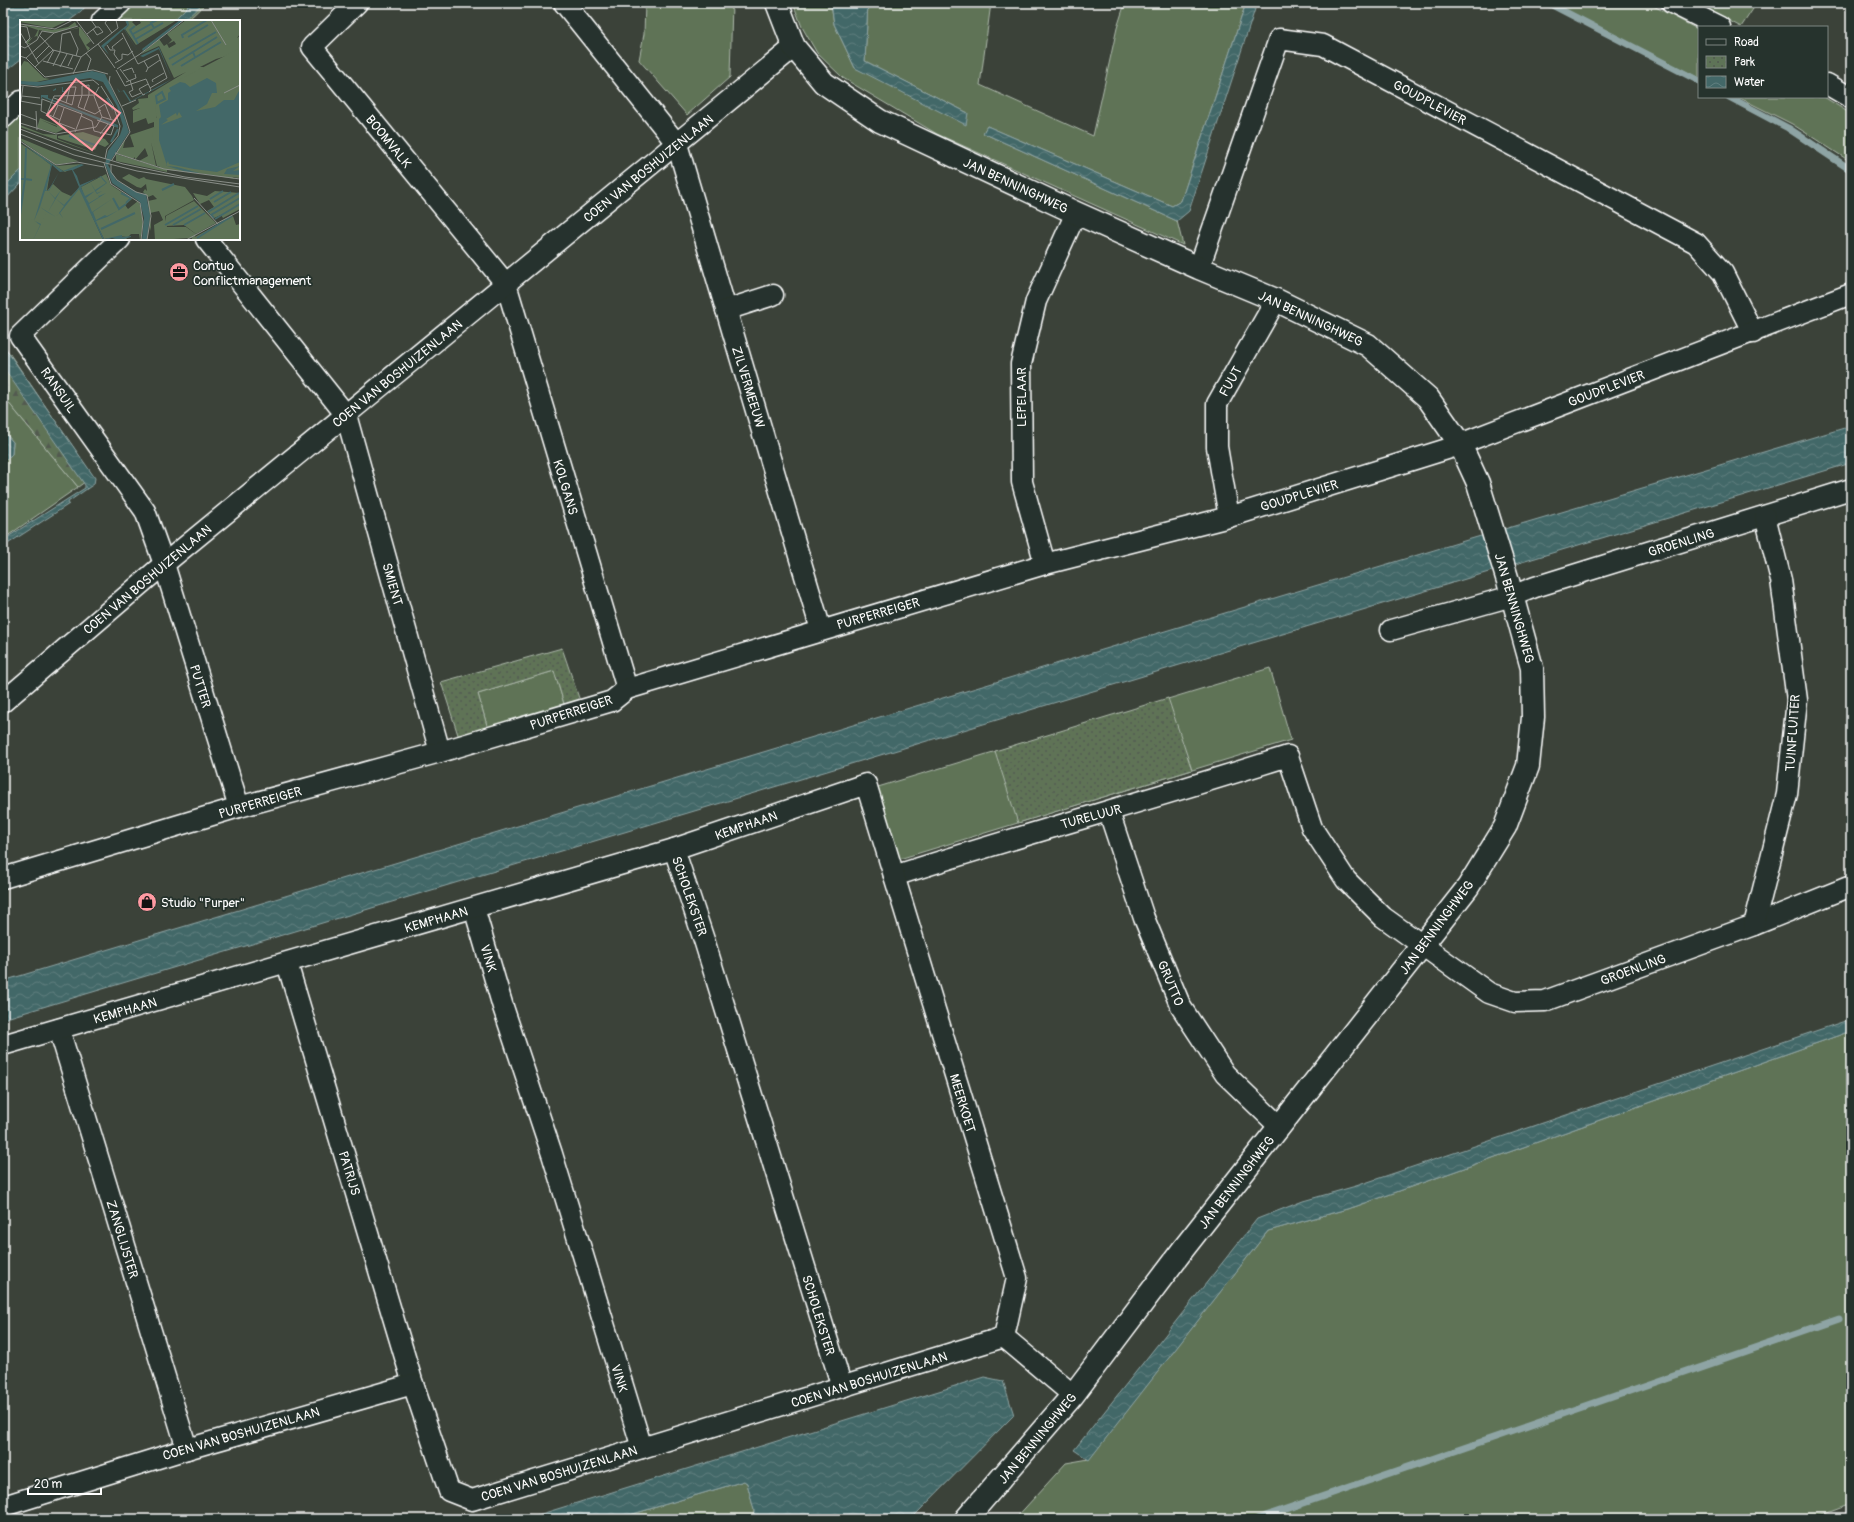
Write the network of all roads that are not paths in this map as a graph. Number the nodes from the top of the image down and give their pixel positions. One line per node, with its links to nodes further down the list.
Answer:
1 (121, 3): 6 (street)
2 (357, 3): 18 (street, BOOMVALK)
3 (777, 3): 8 (street, JAN BENNINGHWEG)
4 (1672, 3): 7 (street)
5 (570, 6): 13 (street)
6 (103, 20)
7 (1718, 26)
8 (794, 47): 13 (street, COEN VAN BOSHUIZENLAAN); 14 (street, JAN BENNINGHWEG)
9 (1828, 85): 10 (street)
10 (1851, 98)
11 (20, 102): 12 (street)
12 (3, 118)
13 (677, 144): 18 (street, COEN VAN BOSHUIZENLAAN); 22 (street, ZILVERMEEUW)
14 (1076, 213): 17 (street, JAN BENNINGHWEG); 30 (street, LEPELAAR)
15 (119, 240): 29 (street, RANSUIL)
16 (207, 240): 24 (street)
17 (1199, 268): 21 (street, JAN BENNINGHWEG); 23 (street, GOUDPLEVIER)
18 (506, 284): 24 (street, COEN VAN BOSHUIZENLAAN); 34 (street, KOLGANS)
19 (1851, 294): 23 (street, GOUDPLEVIER)
20 (773, 295): 22 (street)
21 (1276, 300): 25 (street, JAN BENNINGHWEG); 28 (street, FUUT)
22 (726, 310): 32 (street, ZILVERMEEUW)
23 (1753, 333): 25 (street, GOUDPLEVIER)
24 (346, 415): 29 (street, COEN VAN BOSHUIZENLAAN); 36 (street, SMIENT)
25 (1460, 445): 28 (street, GOUDPLEVIER); 31 (street, JAN BENNINGHWEG)
26 (1851, 489): 27 (street, GROENLING)
27 (1765, 516): 31 (street, GROENLING); 46 (street, TUINFLUITER)
28 (1229, 517): 30 (street, PURPERREIGER)
29 (164, 564): 35 (street, COEN VAN BOSHUIZENLAAN); 39 (street, PUTTER)
30 (1045, 564): 32 (street, PURPERREIGER)
31 (1510, 588): 33 (street, GROENLING); 47 (street, JAN BENNINGHWEG)
32 (821, 630): 34 (street, PURPERREIGER)
33 (1391, 630)
34 (627, 689): 36 (street, PURPERREIGER)
35 (3, 702)
36 (440, 752): 39 (street, PURPERREIGER)
37 (1288, 756): 40 (street, TURELUUR); 47 (street, GROENLING)
38 (866, 784): 41 (street, KEMPHAAN); 42 (street, MEERKOET)
39 (239, 807): 43 (street, PURPERREIGER)
40 (1109, 812): 42 (street, TURELUUR); 51 (street, GRUTTO)
41 (674, 849): 45 (street, KEMPHAAN); 54 (street, SCHOLEKSTER)
42 (894, 876): 52 (street, MEERKOET)
43 (3, 878)
44 (1851, 886): 46 (street, GROENLING)
45 (474, 908): 48 (street, KEMPHAAN); 56 (street, VINK)
46 (1754, 925): 47 (street, GROENLING)
47 (1423, 946): 51 (street, JAN BENNINGHWEG)
48 (287, 963): 49 (street, KEMPHAAN); 53 (street, PATRIJS)
49 (60, 1029): 50 (street, KEMPHAAN); 57 (street, ZANGLIJSTER)
50 (3, 1045)
51 (1280, 1127): 55 (street, JAN BENNINGHWEG)
52 (1004, 1337): 54 (street, COEN VAN BOSHUIZENLAAN); 55 (street)
53 (413, 1384): 56 (street, COEN VAN BOSHUIZENLAAN); 57 (street, COEN VAN BOSHUIZENLAAN)
54 (842, 1387): 56 (street, COEN VAN BOSHUIZENLAAN)
55 (1073, 1395): 59 (street, JAN BENNINGHWEG)
56 (642, 1448)
57 (187, 1449): 58 (street, COEN VAN BOSHUIZENLAAN)
58 (3, 1504)
59 (966, 1519)

